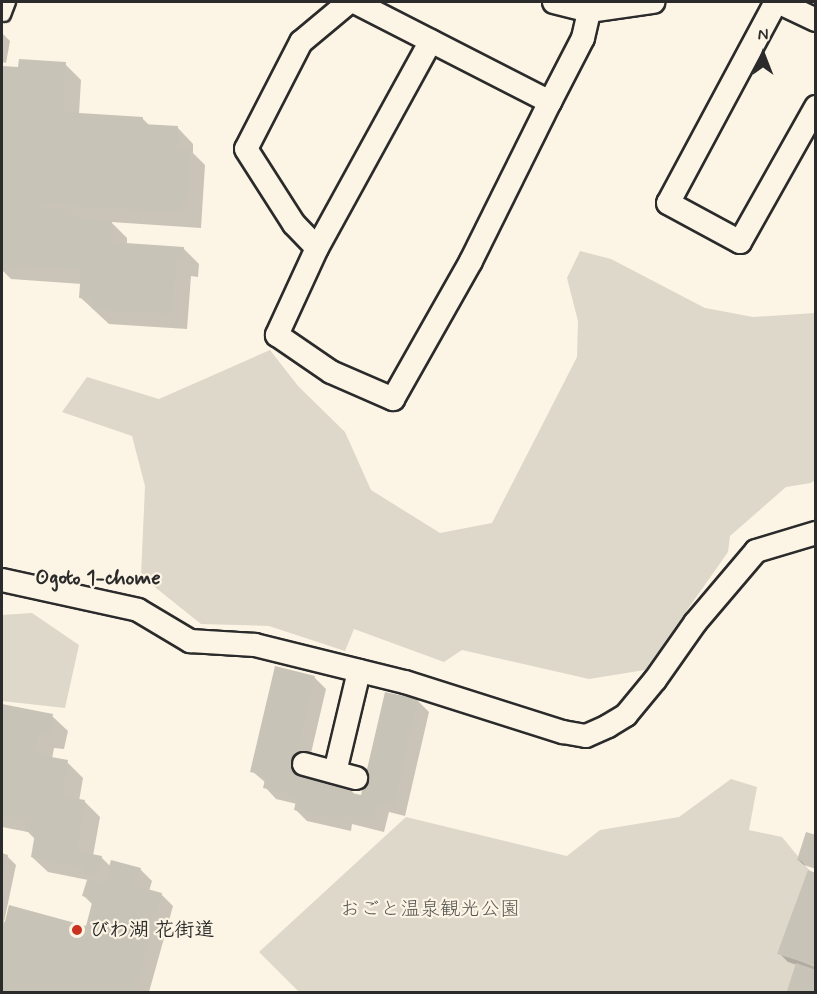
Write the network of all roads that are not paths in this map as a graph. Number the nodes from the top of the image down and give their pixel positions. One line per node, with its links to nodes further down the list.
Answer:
1 (9, 2): 8 (lane)
2 (349, 2): 13 (street)
3 (355, 2): 10 (street)
4 (554, 2): 7 (street)
5 (653, 2): 7 (street)
6 (777, 2): 9 (street); 12 (street)
7 (589, 11): 11 (street)
8 (4, 15)
9 (816, 20)
10 (431, 41): 11 (street); 13 (street)
11 (550, 102): 13 (street)
12 (816, 107)
13 (317, 248)
14 (816, 533): 16 (street)
15 (2, 580): 16 (street)
16 (358, 671): 17 (street)
17 (304, 764)

